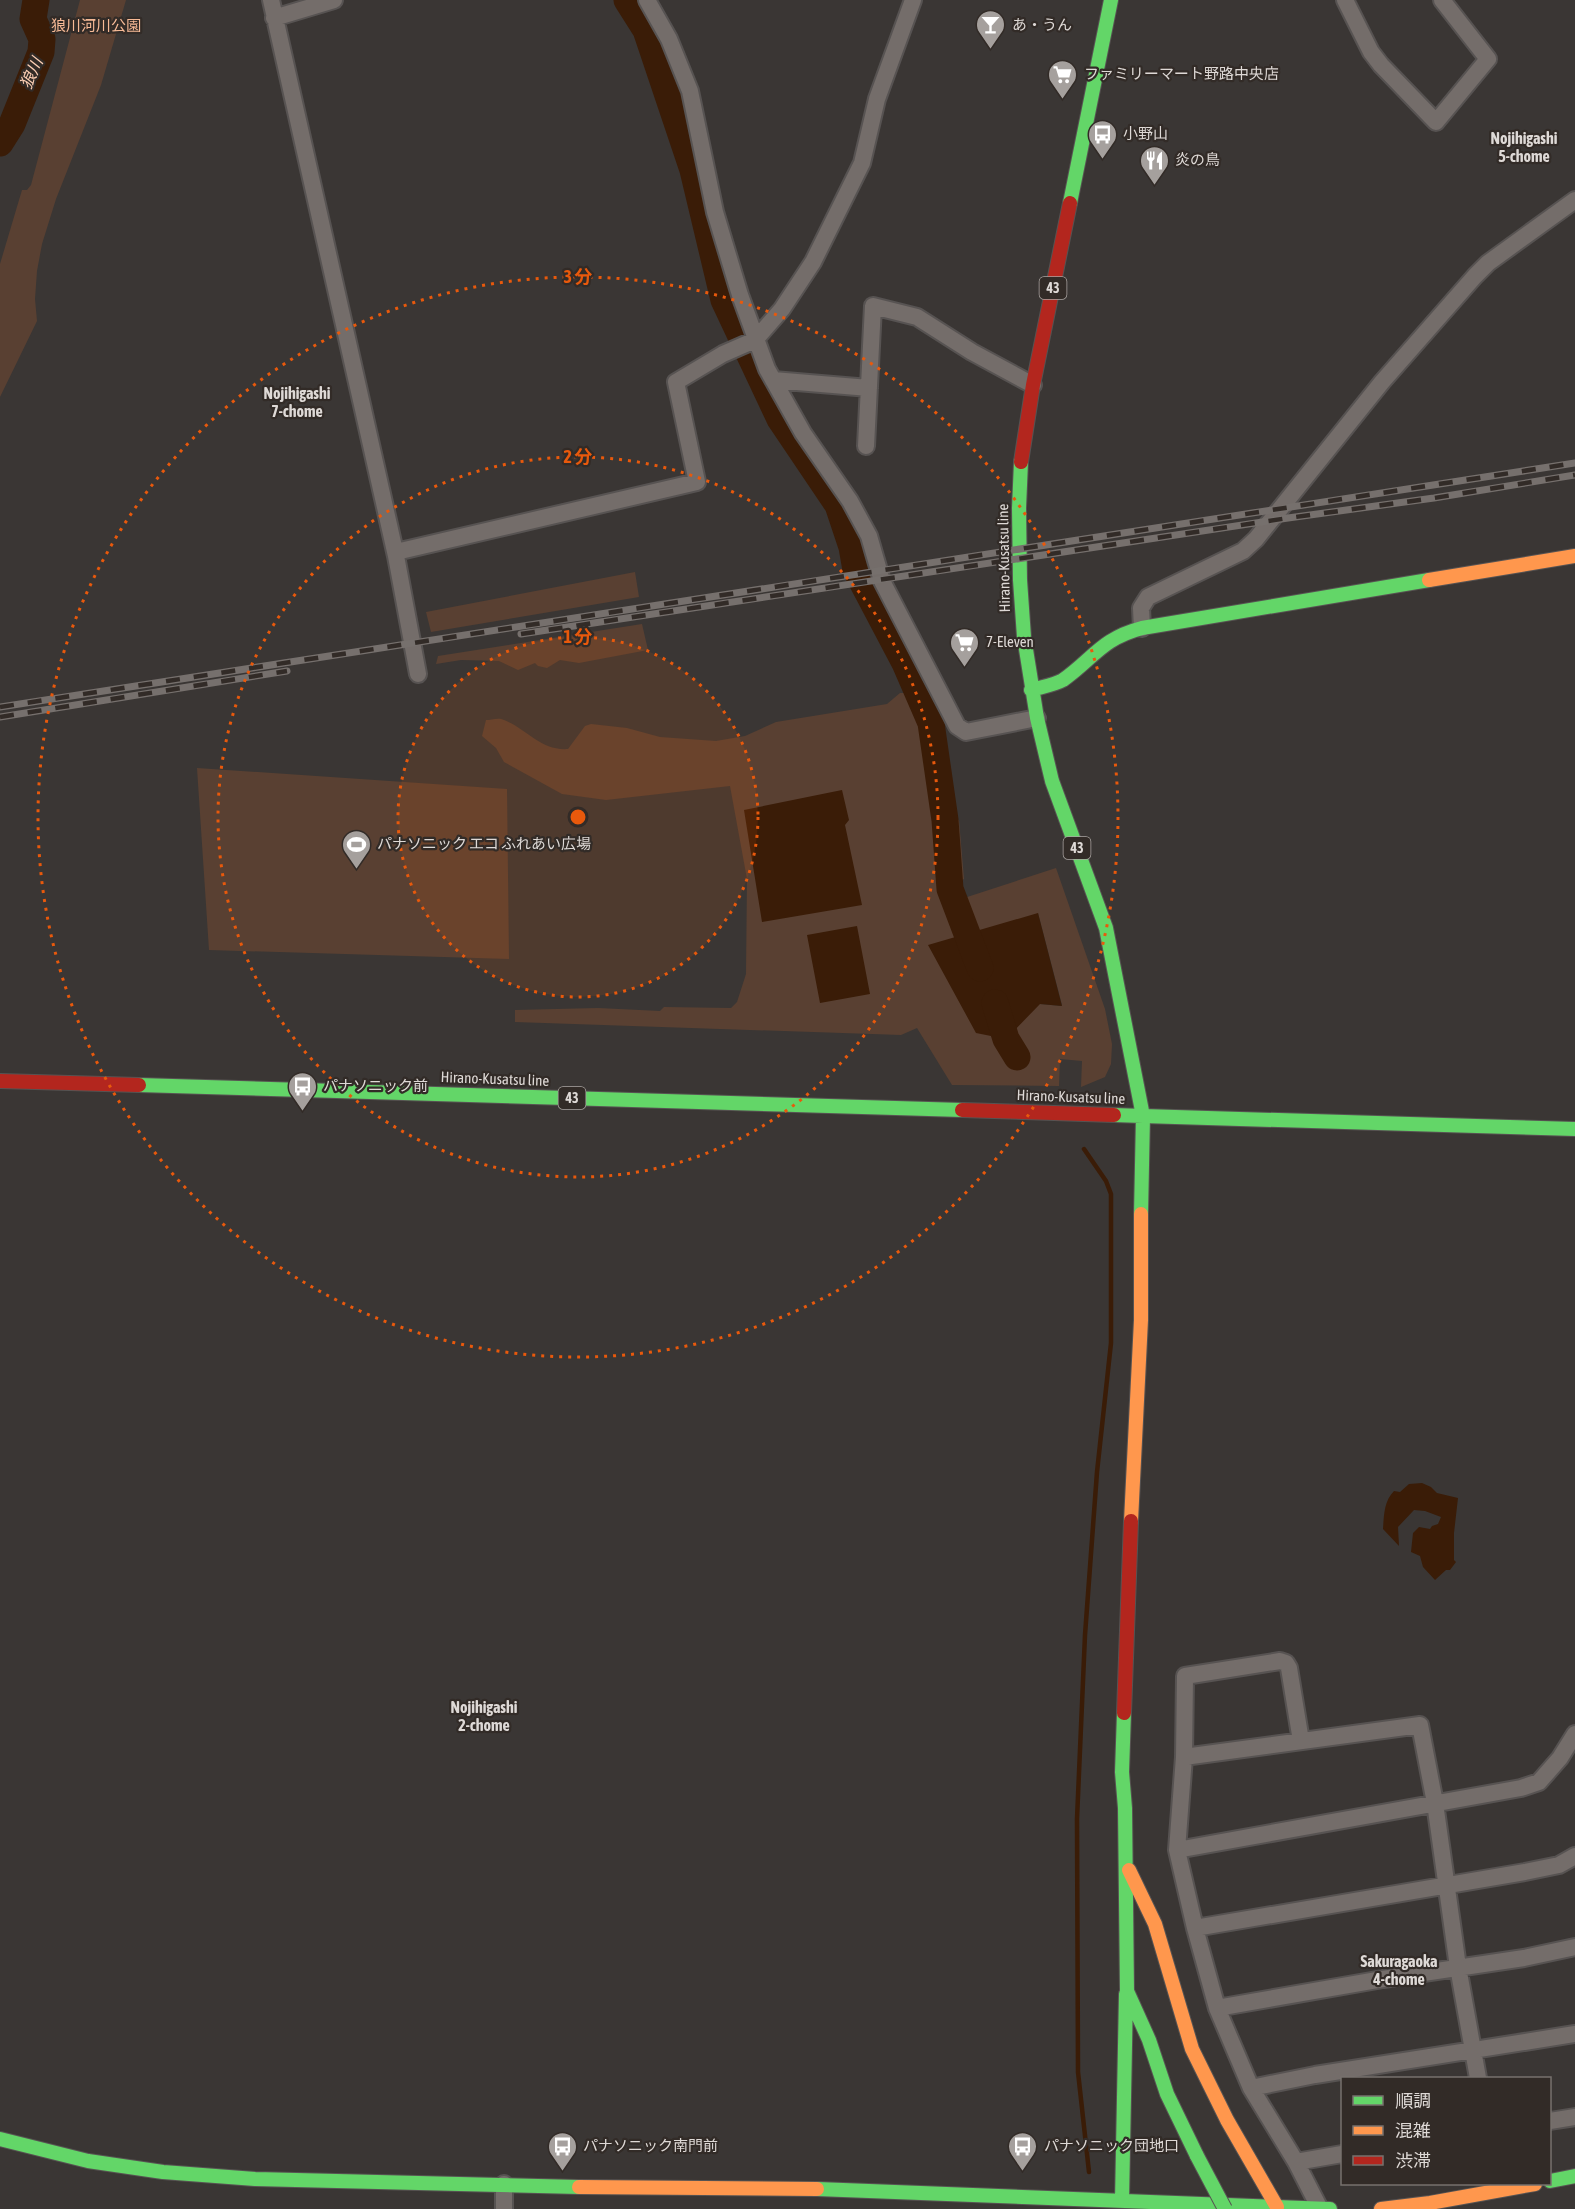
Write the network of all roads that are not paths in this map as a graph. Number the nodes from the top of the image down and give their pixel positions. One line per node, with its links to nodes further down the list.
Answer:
1 (271, 0): 8 (street)
2 (334, 0): 8 (street)
3 (647, 0): 10 (street)
4 (913, 0): 10 (street)
5 (1111, 0): 12 (street, Hirano-Kusatsu line / 43)
6 (1345, 0): 7 (street)
7 (1442, 0)
8 (274, 18): 15 (street)
9 (1575, 200): 17 (street)
10 (746, 344): 11 (street); 15 (street)
11 (773, 380): 13 (street); 20 (street)
12 (1034, 386): 13 (street); 19 (street, Hirano-Kusatsu line / 43)
13 (869, 388): 14 (street)
14 (866, 446)
15 (396, 552): 18 (street)
16 (1575, 556): 17 (street)
17 (1142, 628): 19 (street)
18 (418, 674)
19 (1031, 690): 20 (street, Hirano-Kusatsu line / 43)
20 (1036, 718): 22 (street, Hirano-Kusatsu line / 43)
21 (0, 1081): 22 (street, Hirano-Kusatsu line / 43)
22 (1143, 1116): 23 (street); 30 (street)
23 (1575, 1129)
24 (1575, 1734): 27 (street)
25 (1301, 1741): 26 (street); 26 (street); 27 (street)
26 (1184, 1757): 28 (street)
27 (1435, 1803): 28 (street); 31 (street)
28 (1177, 1850): 32 (street)
29 (1575, 1856): 31 (street)
30 (1125, 1859): 35 (street); 53 (street)
31 (1448, 1885): 32 (street); 34 (street)
32 (1195, 1928): 36 (street)
33 (1575, 1947): 34 (street)
34 (1458, 1967): 36 (street); 38 (street)
35 (1126, 1991): 52 (street); 55 (street, bridge)
36 (1217, 2008): 40 (street)
37 (1575, 2034): 38 (street)
38 (1474, 2049): 39 (street); 40 (street)
39 (1478, 2077)
40 (1251, 2088): 45 (street)
41 (1575, 2117): 42 (street)
42 (1551, 2121)
43 (0, 2139): 48 (street)
44 (1341, 2154): 45 (street)
45 (1296, 2162): 56 (street)
46 (1575, 2176): 47 (street)
47 (1553, 2181): 51 (street)
48 (504, 2184): 52 (street); 54 (street)
49 (1518, 2185): 50 (street)
50 (1502, 2186): 58 (street)
51 (1575, 2187)
52 (1122, 2201): 53 (street)
53 (1277, 2206): 56 (street)
54 (504, 2209)
55 (1225, 2209)
56 (1319, 2209): 57 (street)
57 (1330, 2209)
58 (1381, 2209)

